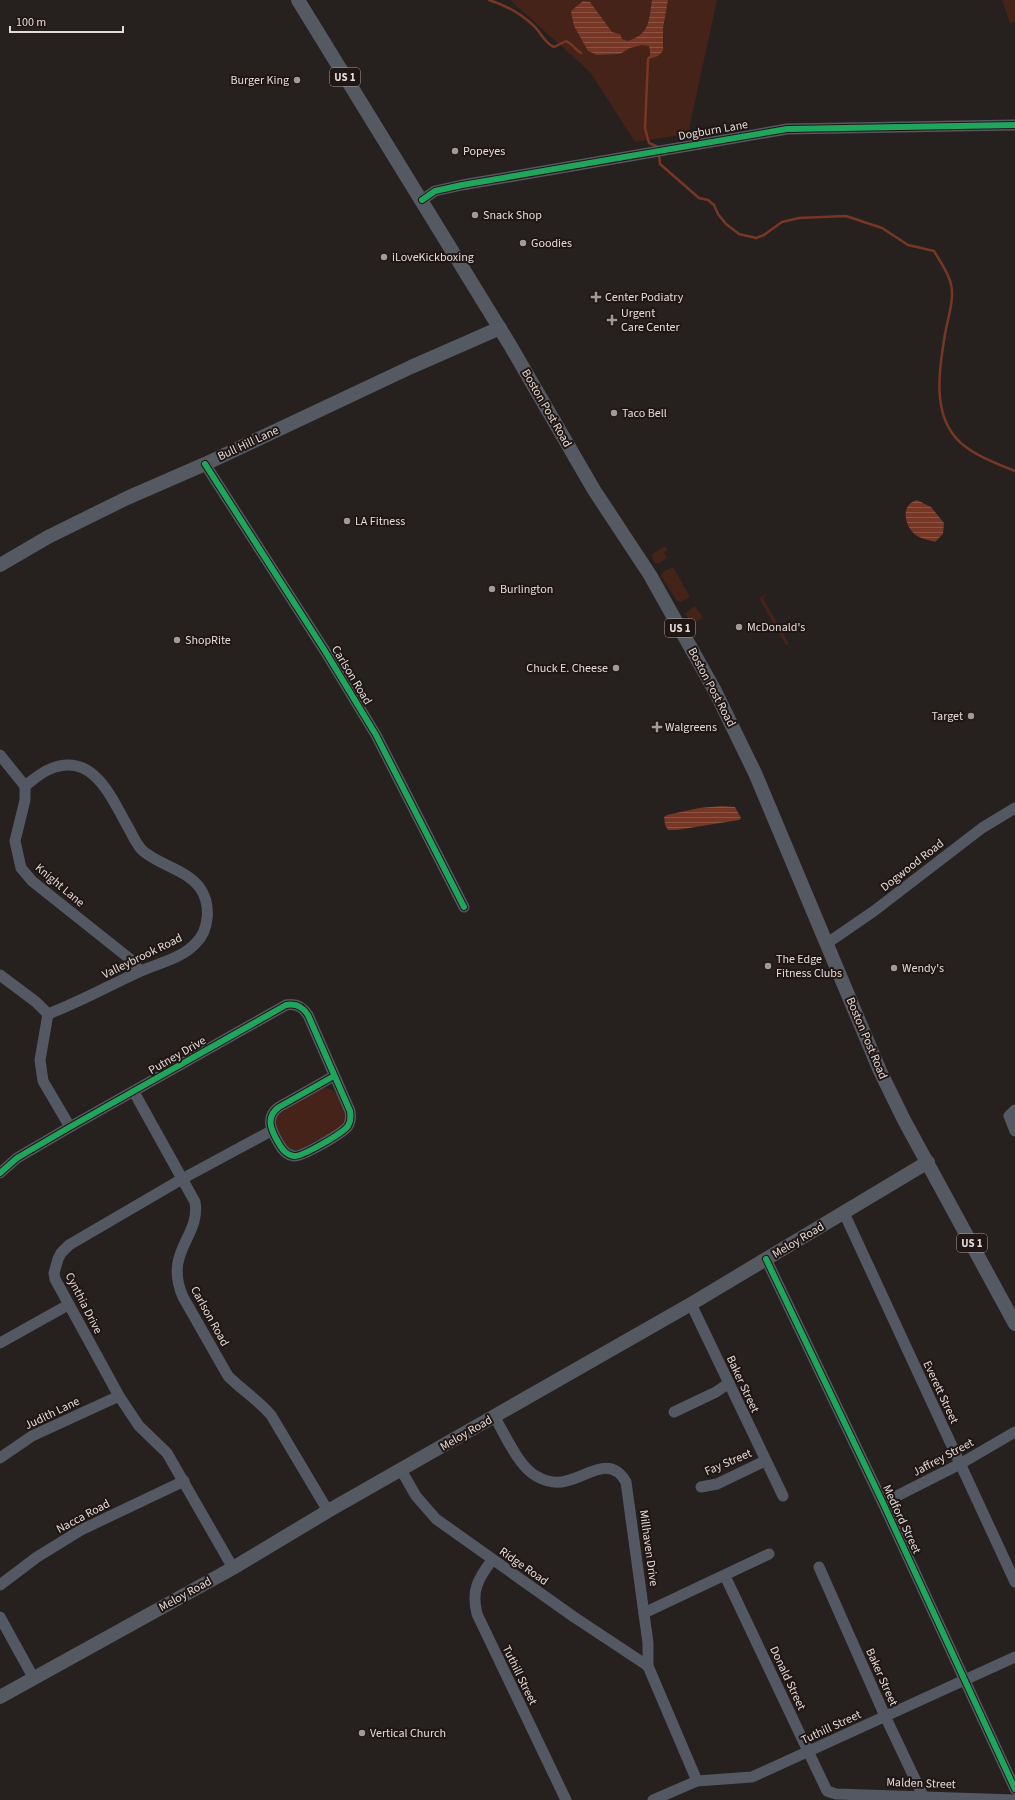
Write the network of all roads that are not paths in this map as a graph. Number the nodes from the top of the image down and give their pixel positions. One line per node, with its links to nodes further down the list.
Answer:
1 (298, 0): 3 (main road, Boston Post Road / US 1)
2 (1015, 125): 3 (street, Dogburn Lane)
3 (422, 200): 4 (main road, Boston Post Road / US 1)
4 (500, 328): 5 (main road, Bull Hill Lane); 11 (main road, Boston Post Road / US 1)
5 (205, 464): 6 (main road, Bull Hill Lane); 10 (street, Carlson Road)
6 (0, 565)
7 (0, 755): 8 (street)
8 (24, 786): 12 (street, Knight Lane); 12 (street, Valleybrook Road)
9 (1015, 808): 11 (street, Dogwood Road)
10 (464, 907)
11 (826, 944): 21 (main road, Boston Post Road / US 1)
12 (140, 971): 14 (street, Valleybrook Road)
13 (0, 975): 14 (street)
14 (48, 1014): 18 (street)
15 (334, 1076): 16 (street, Putney Drive); 19 (street); 19 (street)
16 (134, 1092): 18 (street, Putney Drive); 23 (street, Carlson Road)
17 (1012, 1113): 20 (street)
18 (70, 1127): 22 (street, Putney Drive)
19 (271, 1131): 23 (street, Cynthia Drive)
20 (1015, 1131)
21 (928, 1162): 24 (main road, Meloy Road); 28 (main road, Boston Post Road / US 1)
22 (0, 1173)
23 (182, 1179): 27 (street, Cynthia Drive); 43 (street, Carlson Road)
24 (844, 1213): 25 (main road, Meloy Road); 37 (street, Everett Street)
25 (766, 1259): 26 (main road, Meloy Road); 42 (street, Medford Street)
26 (691, 1304): 30 (street, Baker Street); 33 (main road, Meloy Road)
27 (68, 1305): 29 (street); 31 (street, Cynthia Drive)
28 (1015, 1324)
29 (0, 1343)
30 (729, 1383): 32 (street); 36 (street, Baker Street)
31 (119, 1396): 35 (street, Judith Lane); 39 (street, Cynthia Drive)
32 (674, 1412)
33 (494, 1416): 38 (main road, Meloy Road); 51 (street, Millhaven Drive)
34 (1015, 1432): 37 (street, Jaffrey Street)
35 (0, 1458)
36 (765, 1461): 40 (street, Fay Street); 41 (street, Baker Street)
37 (960, 1464): 42 (street, Jaffrey Street); 49 (street, Everett Street)
38 (401, 1470): 43 (main road, Meloy Road); 45 (street, Ridge Road)
39 (184, 1481): 47 (street, Cynthia Drive); 50 (street, Nacca Road)
40 (701, 1487)
41 (783, 1496)
42 (883, 1503): 56 (street, Medford Street)
43 (328, 1511): 47 (main road, Meloy Road)
44 (769, 1554): 48 (street)
45 (492, 1560): 54 (street, Ridge Road); 64 (street, Tuthill Street)
46 (819, 1567): 58 (street, Baker Street)
47 (232, 1568): 55 (main road, Meloy Road)
48 (725, 1576): 51 (street); 59 (street, Donald Street)
49 (1015, 1582)
50 (0, 1585)
51 (644, 1613): 54 (street, Millhaven Drive)
52 (0, 1617): 55 (street)
53 (1015, 1657): 56 (street, Tuthill Street)
54 (648, 1666): 60 (street, Millhaven Drive)
55 (34, 1677): 57 (main road, Meloy Road)
56 (965, 1681): 58 (street, Tuthill Street); 61 (street, Medford Street)
57 (0, 1697)
58 (885, 1716): 59 (street, Tuthill Street); 63 (street, Baker Street)
59 (808, 1752): 60 (street, Tuthill Street); 62 (street, Donald Street)
60 (697, 1781): 65 (street, Tuthill Street)
61 (1015, 1789)
62 (827, 1791): 63 (street, Malden Street)
63 (923, 1796): 66 (street, Malden Street)
64 (566, 1800)
65 (653, 1800)
66 (1015, 1800)

